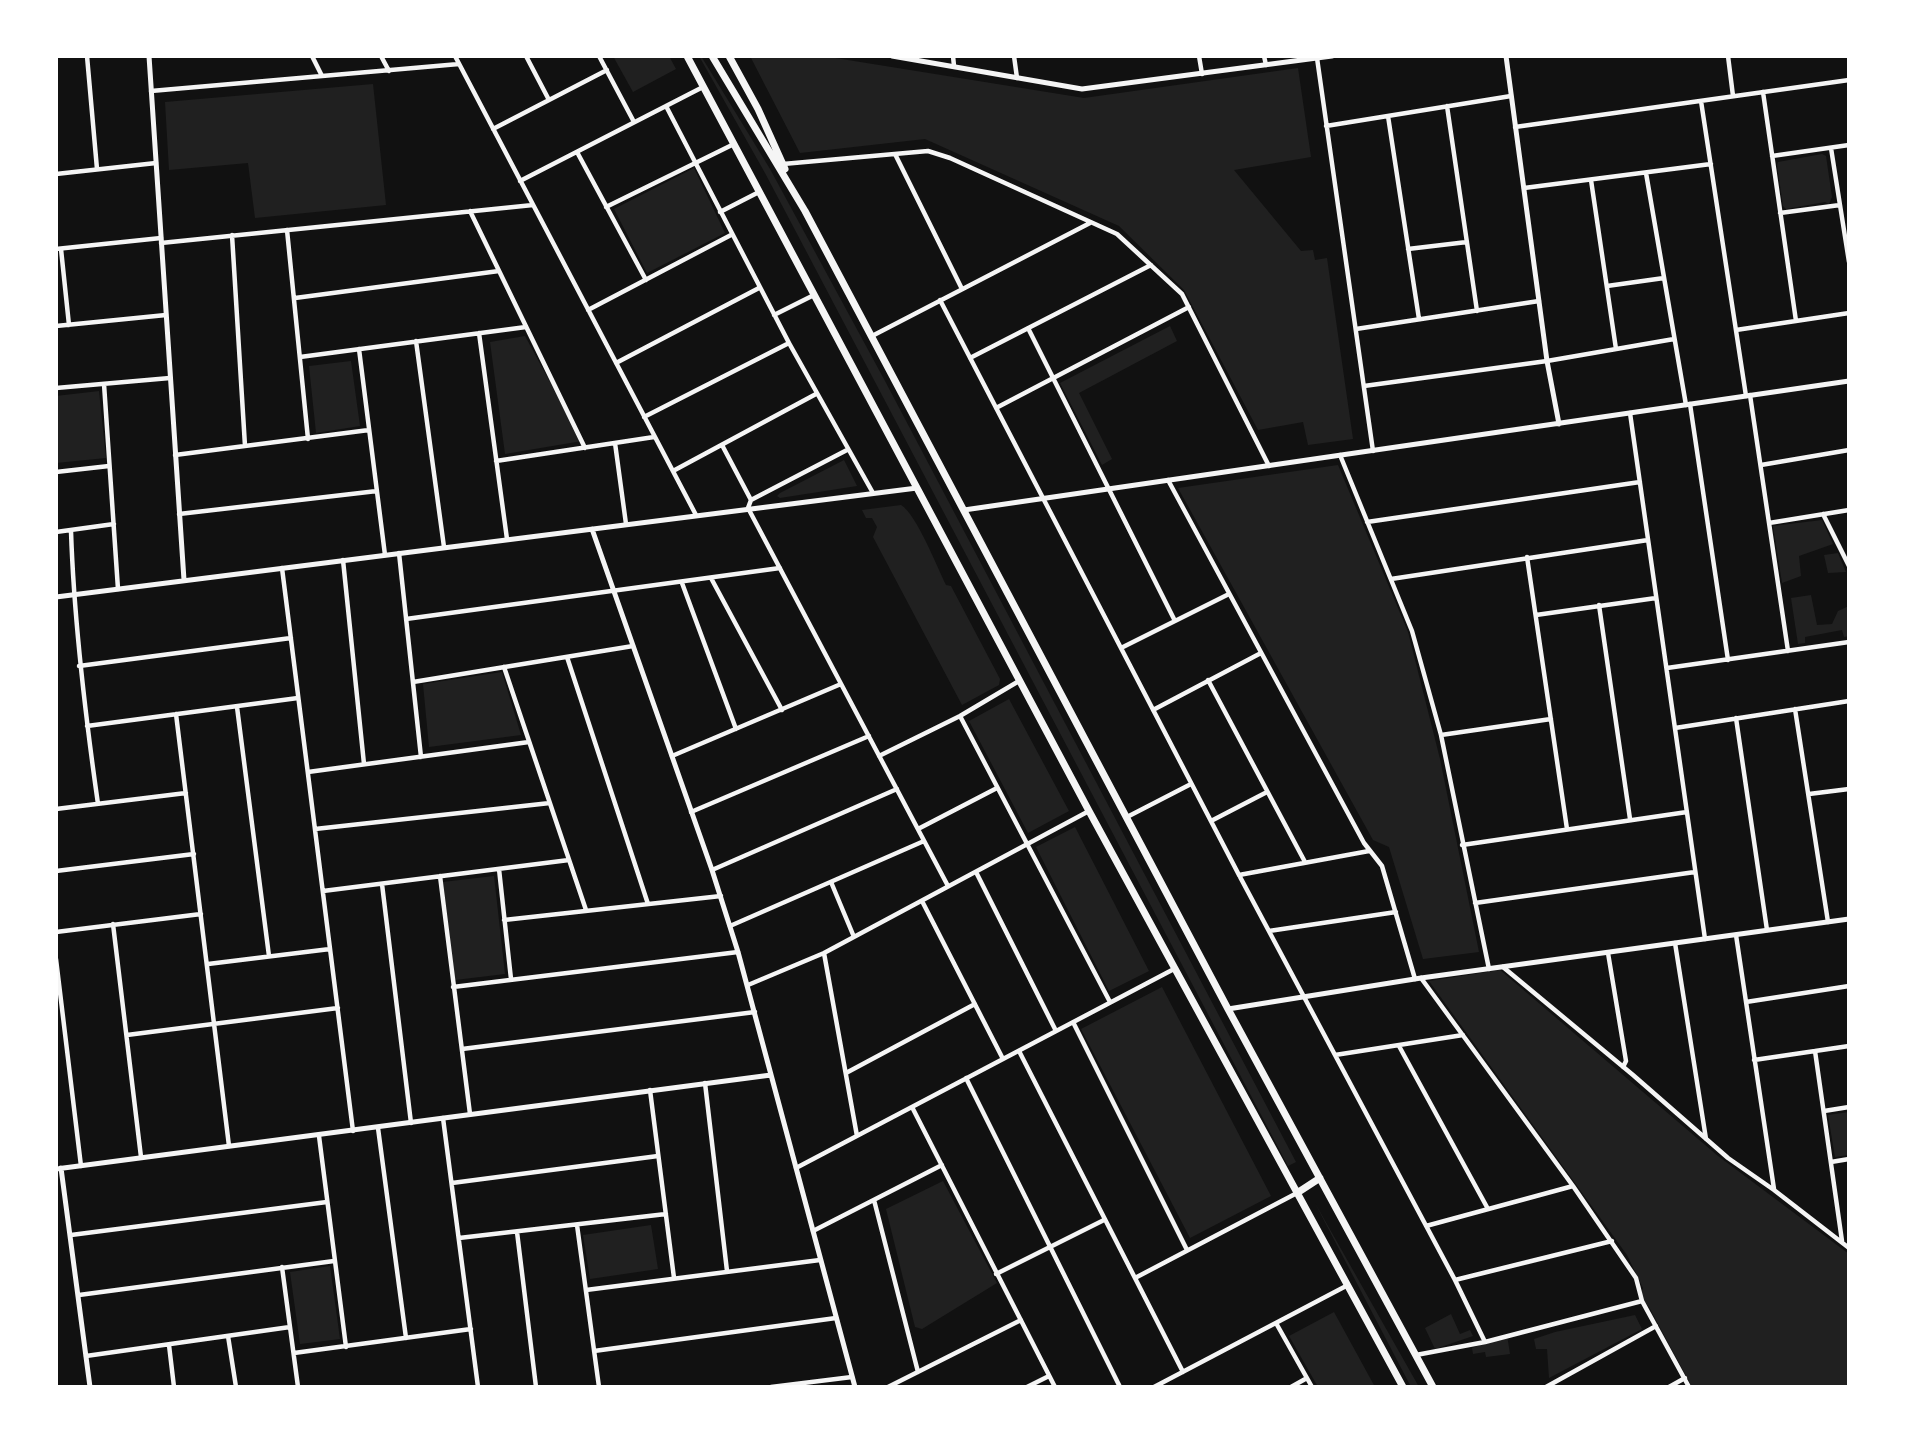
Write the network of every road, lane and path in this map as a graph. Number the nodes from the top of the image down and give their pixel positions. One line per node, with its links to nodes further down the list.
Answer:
1 (88, 56): 53 (street)
2 (149, 56): 30 (street)
3 (312, 56): 26 (street)
4 (381, 56): 24 (street)
5 (455, 56): 20 (street)
6 (526, 56): 34 (street)
7 (599, 56): 23 (street)
8 (687, 56): 29 (highway)
9 (712, 56): 64 (highway)
10 (729, 56): 51 (highway)
11 (892, 56): 22 (street)
12 (953, 56): 22 (street)
13 (1014, 56): 27 (street)
14 (1199, 56): 25 (street)
15 (1264, 56): 21 (street)
16 (1332, 56): 19 (street)
17 (1506, 56): 32 (street)
18 (1728, 56): 33 (street)
19 (1317, 58): 21 (street); 40 (street)
20 (459, 64): 24 (street); 42 (street)
21 (1266, 65): 25 (street)
22 (954, 66): 27 (street)
23 (607, 70): 34 (street); 39 (street)
24 (389, 71): 26 (street)
25 (1202, 74): 27 (street)
26 (322, 76): 30 (street)
27 (1017, 78)
28 (1849, 80): 31 (street)
29 (704, 87): 36 (street); 43 (highway)
30 (151, 91): 49 (street)
31 (1763, 92): 33 (street); 48 (street)
32 (1511, 96): 37 (street); 41 (street)
33 (1733, 96): 35 (street)
34 (549, 100): 42 (street)
35 (1701, 101): 41 (street); 52 (street)
36 (666, 106): 39 (street); 50 (street)
37 (1447, 106): 38 (street); 72 (street)
38 (1388, 116): 40 (street); 74 (street)
39 (634, 122): 46 (street)
40 (1326, 125): 99 (street)
41 (1515, 127): 58 (street)
42 (493, 129): 57 (street)
43 (734, 144): 50 (street); 59 (highway)
44 (1849, 145): 45 (street)
45 (1831, 148): 48 (street); 61 (street)
46 (577, 152): 57 (street); 62 (street)
47 (895, 154): 51 (street); 67 (street); 82 (street)
48 (1772, 156): 66 (street)
49 (156, 163): 53 (street); 71 (street)
50 (695, 163): 62 (street); 65 (street)
51 (782, 164): 64 (highway)
52 (1711, 164): 54 (street); 100 (street)
53 (97, 169): 55 (street)
54 (1646, 173): 56 (street); 78 (street)
55 (56, 174)
56 (1591, 179): 58 (street); 80 (street)
57 (520, 181): 60 (street)
58 (1524, 188): 86 (street)
59 (760, 192): 65 (street); 83 (highway)
60 (533, 205): 63 (street); 88 (street)
61 (1840, 205): 66 (street); 75 (street)
62 (606, 207): 79 (street)
63 (470, 211): 68 (street); 77 (street)
64 (805, 211): 102 (highway)
65 (720, 212): 70 (street)
66 (1780, 213): 94 (street)
67 (1091, 222): 76 (street); 82 (street)
68 (287, 230): 69 (street); 84 (street)
69 (232, 235): 71 (street); 130 (street)
70 (732, 235): 79 (street); 81 (street)
71 (161, 240): 73 (street); 91 (street)
72 (1466, 242): 74 (street); 89 (street)
73 (58, 249): 95 (street)
74 (1408, 249): 93 (street)
75 (1849, 262)
76 (1151, 265): 87 (street); 98 (street)
77 (499, 271): 84 (street); 97 (street)
78 (1664, 278): 80 (street); 103 (street)
79 (646, 280): 88 (street)
80 (1606, 286): 107 (street)
81 (759, 288): 92 (street); 111 (street)
82 (962, 289): 85 (street)
83 (814, 295): 92 (street); 145 (highway)
84 (295, 298): 108 (street)
85 (940, 300): 102 (street); 109 (street)
86 (1539, 301): 89 (street); 110 (street)
87 (1189, 307): 113 (street); 140 (street)
88 (588, 310): 111 (street)
89 (1477, 311): 93 (street)
90 (1849, 313): 94 (street)
91 (166, 315): 95 (street); 112 (street)
92 (774, 315): 105 (street)
93 (1419, 319): 99 (street)
94 (1796, 321): 100 (street)
95 (69, 325): 96 (street)
96 (56, 326)
97 (526, 327): 101 (street); 131 (street)
98 (1028, 328): 109 (street); 113 (street)
99 (1356, 329): 116 (street)
100 (1736, 330): 119 (street)
101 (479, 333): 104 (street); 137 (street)
102 (872, 336): 152 (highway)
103 (1674, 339): 107 (street); 120 (street)
104 (416, 341): 106 (street); 166 (street)
105 (789, 343): 118 (street); 123 (street)
106 (359, 349): 108 (street); 125 (street)
107 (1616, 349): 110 (street)
108 (300, 357): 127 (street)
109 (970, 358): 121 (street)
110 (1547, 360): 116 (street); 124 (street)
111 (616, 363): 123 (street)
112 (170, 378): 115 (street); 135 (street)
113 (1053, 378): 121 (street); 146 (street)
114 (1849, 381): 119 (street)
115 (104, 384): 117 (street); 139 (street)
116 (1364, 386): 134 (street)
117 (56, 388)
118 (816, 394): 129 (street); 132 (street)
119 (1748, 396): 120 (street); 138 (street)
120 (1688, 405): 122 (street); 195 (street)
121 (996, 408): 149 (street)
122 (1630, 413): 124 (street); 144 (street)
123 (644, 417): 126 (street)
124 (1559, 424): 134 (street)
125 (369, 430): 127 (street); 147 (street)
126 (654, 437): 128 (street); 141 (street)
127 (308, 439): 130 (street)
128 (615, 443): 131 (street); 160 (street)
129 (722, 444): 141 (street); 150 (street)
130 (245, 446): 135 (street)
131 (585, 448): 137 (street)
132 (847, 450): 148 (street); 150 (street)
133 (1849, 450): 138 (street)
134 (1373, 451): 136 (street)
135 (175, 455): 154 (street)
136 (1340, 455): 140 (street); 157 (street)
137 (496, 461): 164 (street)
138 (1760, 465): 158 (street)
139 (110, 466): 142 (street); 159 (street)
140 (1269, 466): 143 (street)
141 (673, 471): 156 (street)
142 (56, 472)
143 (1168, 480): 146 (street); 180 (street)
144 (1640, 482): 157 (street); 165 (street)
145 (917, 488): 148 (street); 200 (highway)
146 (1108, 488): 149 (street); 187 (street)
147 (377, 491): 154 (street); 168 (street)
148 (873, 493): 151 (street)
149 (1042, 498): 152 (street); 191 (street)
150 (751, 500): 151 (street)
151 (748, 508): 156 (street); 173 (street)
152 (964, 510): 237 (highway)
153 (1849, 510): 155 (street)
154 (179, 514): 176 (street)
155 (1824, 514): 158 (street); 171 (street)
156 (696, 515): 160 (street)
157 (1367, 522): 175 (street)
158 (1769, 523): 192 (street)
159 (114, 524): 162 (street); 178 (street)
160 (626, 524): 161 (street)
161 (592, 529): 164 (street); 179 (street)
162 (71, 531): 163 (street); 181 (street)
163 (56, 532)
164 (507, 540): 166 (street)
165 (1648, 540): 169 (street); 183 (street)
166 (444, 547): 167 (street)
167 (400, 553): 168 (street); 186 (street)
168 (385, 555): 170 (street)
169 (1527, 557): 175 (street); 185 (street)
170 (343, 560): 172 (street); 222 (street)
171 (1849, 565)
172 (282, 568): 176 (street); 188 (street)
173 (780, 568): 174 (street); 202 (street)
174 (711, 578): 177 (street); 207 (street)
175 (1391, 579): 216 (street)
176 (184, 580): 178 (street)
177 (682, 583): 179 (street); 215 (street)
178 (118, 589): 181 (street)
179 (614, 592): 186 (street); 190 (street)
180 (1229, 594): 187 (street); 193 (street)
181 (73, 595): 182 (street); 196 (street)
182 (56, 597)
183 (1656, 598): 184 (street); 198 (street)
184 (1599, 605): 185 (street); 238 (street)
185 (1536, 615): 212 (street)
186 (407, 619): 201 (street)
187 (1175, 621): 191 (street)
188 (291, 638): 196 (street); 203 (street)
189 (1849, 642): 192 (street)
190 (633, 646): 194 (street); 221 (street)
191 (1121, 648): 208 (street)
192 (1788, 651): 195 (street)
193 (1261, 653): 199 (street); 246 (street)
194 (567, 657): 197 (street); 264 (street)
195 (1728, 660): 198 (street)
196 (79, 666): 213 (street)
197 (503, 667): 201 (street); 218 (street)
198 (1667, 668): 214 (street)
199 (1208, 680): 208 (street); 228 (street)
200 (1019, 681): 210 (street); 234 (highway)
201 (413, 682): 220 (street)
202 (841, 684): 207 (street); 217 (street)
203 (298, 698): 205 (street); 223 (street)
204 (1849, 701): 206 (street)
205 (237, 707): 209 (street); 284 (street)
206 (1796, 709): 211 (street); 230 (street)
207 (782, 710): 215 (street)
208 (1153, 710): 224 (street)
209 (176, 714): 213 (street); 229 (street)
210 (960, 716): 219 (street); 225 (street)
211 (1736, 718): 214 (street); 273 (street)
212 (1551, 719): 216 (street); 242 (street)
213 (87, 726): 232 (street)
214 (1675, 728): 236 (street)
215 (736, 729): 221 (street)
216 (1440, 735): 245 (street)
217 (869, 736): 219 (street); 235 (street)
218 (529, 742): 220 (street); 231 (street)
219 (879, 756): 226 (street)
220 (421, 757): 222 (street)
221 (672, 757): 235 (street)
222 (364, 764): 223 (street)
223 (308, 772): 240 (street)
224 (1191, 783): 237 (street); 239 (street)
225 (997, 788): 241 (street); 244 (street)
226 (897, 789): 241 (street); 252 (street)
227 (1849, 789): 230 (street)
228 (1267, 792): 239 (street); 249 (street)
229 (186, 793): 232 (street); 247 (street)
230 (1809, 794): 270 (street)
231 (550, 803): 240 (street); 248 (street)
232 (98, 804): 233 (street)
233 (56, 809)
234 (1088, 811): 244 (street); 288 (highway)
235 (691, 812): 252 (street)
236 (1687, 812): 238 (street); 254 (street)
237 (1126, 817): 300 (highway)
238 (1630, 819): 242 (street)
239 (1211, 821): 255 (street)
240 (315, 829): 260 (street)
241 (918, 829): 243 (street)
242 (1567, 829): 245 (street)
243 (924, 841): 257 (street); 259 (street)
244 (1027, 844): 253 (street); 296 (street)
245 (1462, 845): 263 (street)
246 (1369, 850): 249 (street); 266 (street)
247 (194, 854): 251 (street); 267 (street)
248 (569, 860): 250 (street); 265 (street)
249 (1305, 862): 255 (street)
250 (499, 869): 256 (street); 269 (street)
251 (56, 870)
252 (712, 870): 261 (street)
253 (975, 872): 259 (street); 304 (street)
254 (1695, 872): 263 (street); 278 (street)
255 (1239, 875): 274 (street)
256 (440, 876): 258 (street); 294 (street)
257 (831, 882): 272 (street); 277 (street)
258 (382, 884): 260 (street); 326 (street)
259 (948, 886): 262 (street)
260 (323, 891): 280 (street)
261 (721, 896): 264 (street); 272 (street)
262 (922, 900): 277 (street); 298 (street)
263 (1475, 903): 289 (street)
264 (648, 904): 265 (street)
265 (586, 910): 269 (street)
266 (1396, 912): 274 (street); 290 (street)
267 (201, 914): 271 (street); 286 (street)
268 (1849, 919): 270 (street)
269 (504, 920): 291 (street)
270 (1828, 922): 273 (street)
271 (113, 924): 275 (street); 305 (street)
272 (730, 926): 281 (street)
273 (1767, 930): 276 (street)
274 (1269, 931): 295 (street)
275 (56, 932)
276 (1736, 934): 278 (street); 297 (street)
277 (854, 937): 282 (street)
278 (1705, 939): 279 (street)
279 (1675, 943): 283 (street); 331 (street)
280 (330, 949): 284 (street); 299 (street)
281 (738, 952): 291 (street); 292 (street)
282 (824, 953): 292 (street); 316 (street)
283 (1608, 953): 287 (street); 315 (street)
284 (270, 956): 286 (street)
285 (56, 958): 338 (street)
286 (208, 964): 303 (street)
287 (1502, 967): 289 (street); 315 (street)
288 (1174, 969): 296 (street); 345 (highway)
289 (1489, 969): 290 (street)
290 (1418, 978): 295 (street); 306 (street)
291 (511, 979): 294 (street)
292 (748, 985): 301 (street)
293 (1849, 986): 297 (street)
294 (453, 987): 309 (street)
295 (1304, 997): 300 (street); 312 (street)
296 (1110, 1002): 302 (street)
297 (1746, 1002): 314 (street)
298 (975, 1004): 313 (street); 316 (street)
299 (338, 1008): 303 (street); 328 (street)
300 (1228, 1009): 341 (highway)
301 (755, 1012): 309 (street); 317 (street)
302 (1073, 1022): 304 (street); 361 (street)
303 (216, 1024): 305 (street); 332 (street)
304 (1056, 1031): 310 (street)
305 (127, 1035): 334 (street)
306 (1463, 1035): 307 (street); 343 (street)
307 (1399, 1046): 312 (street); 348 (street)
308 (1849, 1046): 311 (street)
309 (462, 1049): 324 (street)
310 (1019, 1051): 313 (street); 350 (street)
311 (1815, 1051): 314 (street); 323 (street)
312 (1335, 1055): 352 (street)
313 (1003, 1059): 318 (street)
314 (1755, 1060): 344 (street)
315 (1623, 1067): 331 (street)
316 (846, 1073): 330 (street)
317 (771, 1074): 319 (street); 340 (street)
318 (966, 1078): 321 (street); 359 (street)
319 (705, 1083): 320 (street); 365 (street)
320 (650, 1090): 324 (street); 333 (street)
321 (912, 1107): 330 (street); 337 (street)
322 (1849, 1107): 323 (street)
323 (1824, 1111): 336 (street)
324 (470, 1114): 325 (street)
325 (443, 1118): 326 (street); 342 (street)
326 (411, 1123): 327 (street)
327 (378, 1128): 328 (street); 381 (street)
328 (353, 1131): 329 (street)
329 (319, 1136): 332 (street); 347 (street)
330 (857, 1136): 340 (street)
331 (1706, 1139): 344 (street)
332 (229, 1146): 334 (street)
333 (658, 1156): 342 (street); 349 (street)
334 (141, 1157): 338 (street)
335 (1849, 1159): 336 (street)
336 (1831, 1162): 358 (street)
337 (942, 1165): 346 (street); 366 (street)
338 (81, 1166): 339 (street)
339 (58, 1168): 355 (street)
340 (796, 1168): 353 (street)
341 (1320, 1178): 345 (highway); 387 (highway)
342 (452, 1183): 356 (street)
343 (1573, 1185): 348 (street); 357 (street)
344 (1774, 1190): 358 (street)
345 (1297, 1193): 361 (street); 370 (highway)
346 (874, 1200): 353 (street); 389 (street)
347 (327, 1202): 355 (street); 363 (street)
348 (1488, 1209): 352 (street)
349 (666, 1214): 351 (street); 367 (street)
350 (1104, 1220): 359 (street); 368 (street)
351 (577, 1225): 354 (street); 371 (street)
352 (1426, 1226): 369 (street)
353 (813, 1231): 362 (street)
354 (517, 1232): 356 (street); 400 (street)
355 (71, 1236): 372 (street)
356 (459, 1238): 379 (street)
357 (1612, 1241): 369 (street); 373 (street)
358 (1842, 1242): 360 (street)
359 (1049, 1248): 366 (street); 407 (street)
360 (1849, 1248)
361 (1187, 1250): 368 (street)
362 (820, 1259): 365 (street); 374 (street)
363 (334, 1261): 364 (street); 384 (street)
364 (282, 1268): 372 (street); 378 (street)
365 (727, 1271): 367 (street)
366 (996, 1274): 375 (street)
367 (674, 1278): 371 (street)
368 (1135, 1278): 390 (street)
369 (1455, 1280): 382 (street)
370 (1348, 1286): 376 (street); 411 (highway)
371 (586, 1290): 385 (street)
372 (79, 1295): 388 (street)
373 (1642, 1301): 377 (street); 382 (street)
374 (836, 1318): 385 (street); 391 (street)
375 (1021, 1320): 389 (street); 392 (street)
376 (1276, 1323): 390 (street); 393 (street)
377 (1656, 1326): 394 (street); 413 (street)
378 (290, 1328): 380 (street); 386 (street)
379 (471, 1329): 381 (street); 399 (street)
380 (228, 1336): 383 (street); 397 (street)
381 (406, 1338): 384 (street)
382 (1485, 1342): 387 (street)
383 (169, 1345): 388 (street); 396 (street)
384 (346, 1347): 386 (street)
385 (594, 1351): 401 (street)
386 (294, 1353): 398 (street)
387 (1416, 1355): 412 (highway)
388 (86, 1356): 395 (street)
389 (918, 1372): 404 (street)
390 (1183, 1372): 408 (street)
391 (852, 1377): 402 (street); 403 (street)
392 (1049, 1377): 405 (street); 406 (street)
393 (1307, 1378): 409 (street); 410 (street)
394 (1685, 1378): 414 (street); 415 (street)
395 (90, 1387)
396 (174, 1387)
397 (236, 1387)
398 (298, 1387)
399 (478, 1387)
400 (536, 1387)
401 (599, 1387)
402 (771, 1387)
403 (855, 1387)
404 (888, 1387)
405 (1027, 1387)
406 (1055, 1387)
407 (1120, 1387)
408 (1154, 1387)
409 (1291, 1387)
410 (1312, 1387)
411 (1403, 1387)
412 (1433, 1387)
413 (1546, 1387)
414 (1669, 1387)
415 (1689, 1387)

